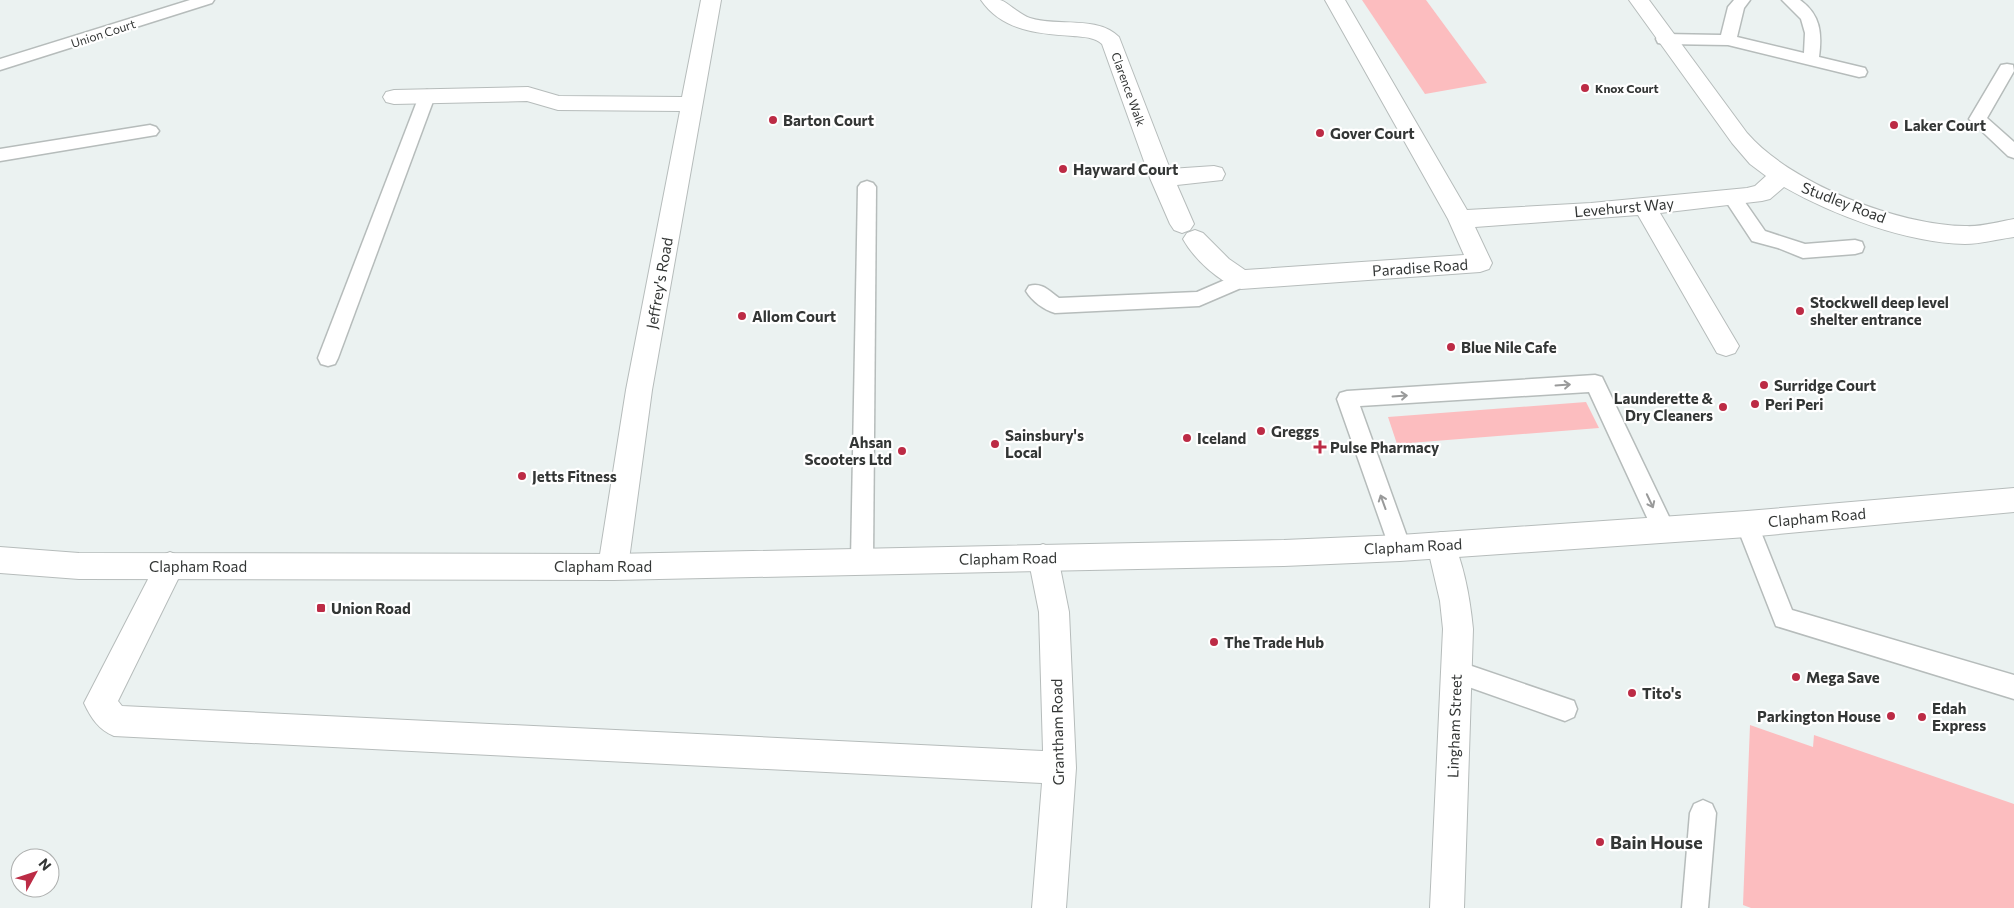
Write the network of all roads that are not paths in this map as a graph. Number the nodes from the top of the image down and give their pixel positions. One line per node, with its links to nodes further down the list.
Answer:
1 (206, 0): 11 (lane, Union Court)
2 (711, 0): 16 (main road, Jeffrey's Road)
3 (991, 0): 22 (main road, Clarence Walk)
4 (1335, 0): 26 (main road, Paradise Road)
5 (1639, 0): 8 (main road, Studley Road)
6 (1742, 0): 9 (lane)
7 (1790, 0): 10 (lane)
8 (1664, 39): 9 (lane); 21 (main road, Studley Road)
9 (1728, 40): 10 (lane)
10 (1811, 60): 13 (lane)
11 (0, 65)
12 (2007, 69): 18 (lane)
13 (1859, 72)
14 (427, 96): 15 (main road); 16 (main road); 32 (lane)
15 (394, 97)
16 (691, 104): 42 (main road, Jeffrey's Road)
17 (150, 131): 19 (lane)
18 (2014, 152)
19 (0, 155)
20 (1214, 174): 22 (main road)
21 (1781, 176): 24 (main road, Levehurst Way); 27 (main road, Studley Road)
22 (1162, 178): 29 (main road, Clarence Walk)
23 (867, 187): 40 (lane)
24 (1732, 197): 25 (main road, Levehurst Way); 28 (lane)
25 (1644, 205): 26 (main road, Levehurst Way); 31 (main road)
26 (1460, 219): 29 (main road, Paradise Road)
27 (2014, 228)
28 (1855, 247)
29 (1241, 280): 30 (lane)
30 (1036, 292)
31 (1726, 346)
32 (328, 358)
33 (2011, 504): 34 (main road, Clapham Road)
34 (1747, 524): 35 (main road, Clapham Road); 44 (lane)
35 (1664, 530): 36 (main road, Clapham Road); 37 (lane, one-way to 35)
36 (1441, 545): 37 (main road, Clapham Road); 43 (main road, Lingham Street)
37 (1400, 548): 38 (main road, Clapham Road)
38 (1043, 557): 40 (main road, Clapham Road); 46 (main road, Grantham Road)
39 (0, 560): 41 (main road, Clapham Road)
40 (862, 561): 42 (main road, Clapham Road)
41 (170, 565): 42 (main road, Clapham Road); 46 (main road)
42 (613, 567)
43 (1456, 672): 45 (lane); 49 (main road, Lingham Street)
44 (2014, 687)
45 (1565, 709)
46 (1060, 768): 48 (main road, Grantham Road)
47 (1704, 813): 50 (lane)
48 (1049, 908)
49 (1447, 908)
50 (1695, 908)

